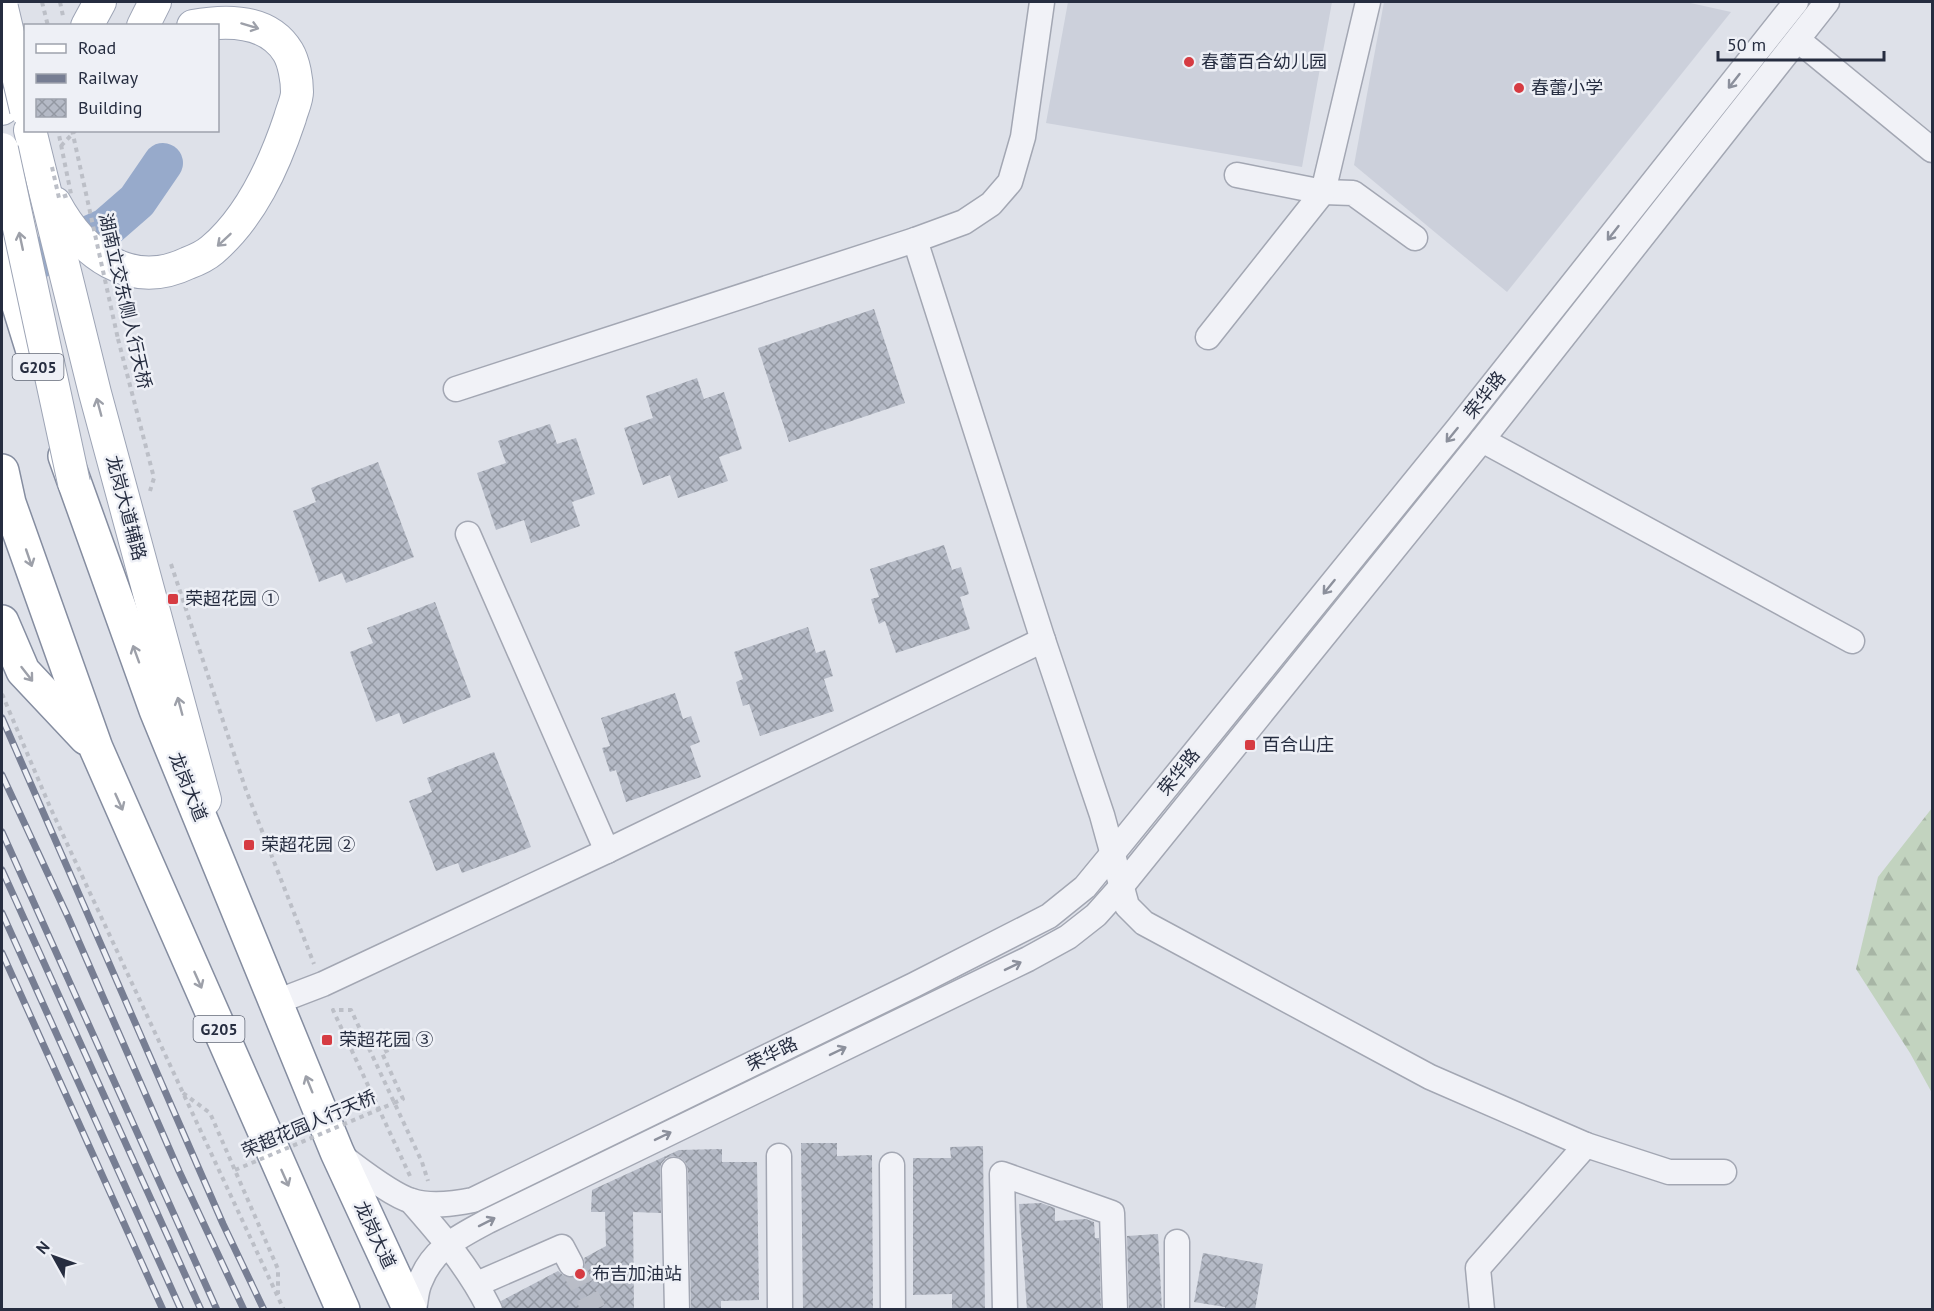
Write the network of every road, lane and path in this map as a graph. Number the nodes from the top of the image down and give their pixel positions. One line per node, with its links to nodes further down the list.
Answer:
1 (42, 2): 11 (path)
2 (60, 2): 10 (path)
3 (100, 2): 10 (main road)
4 (155, 2): 12 (main road)
5 (1042, 2): 28 (street)
6 (1368, 2): 26 (street)
7 (1827, 2): 14 (street, 荣华路)
8 (1790, 4): 44 (street, 荣华路, one-way to 44)
9 (2, 8): 16 (main road, bridge)
10 (75, 22)
11 (48, 24)
12 (144, 24)
13 (212, 24): 24 (main road, one-way to 24)
14 (1798, 40): 23 (street); 32 (street, 荣华路)
15 (24, 93): 17 (main road)
16 (24, 102)
17 (2, 109)
18 (26, 132): 22 (main road)
19 (30, 132): 24 (main road, 龙岗大道辅路)
20 (58, 132): 24 (path, bridge)
21 (72, 132): 35 (path, 湖南立交东侧人行天桥, bridge)
22 (2, 148): 34 (main road, one-way to 22, bridge)
23 (1932, 150)
24 (47, 173): 45 (main road, 龙岗大道辅路, one-way to 24)
25 (1237, 175): 26 (street)
26 (1323, 192): 27 (street); 30 (street)
27 (1415, 238)
28 (915, 240): 31 (street); 39 (street)
29 (2, 251): 34 (highway, 龙岗大道 / G205, bridge)
30 (1208, 337)
31 (456, 389)
32 (1482, 440): 40 (street); 46 (street, 荣华路)
33 (2, 471): 42 (highway, G205, one-way to 42)
34 (74, 483): 45 (highway, 龙岗大道 / G205, one-way to 34)
35 (148, 496)
36 (468, 534): 43 (street)
37 (170, 560): 47 (path)
38 (2, 622): 42 (highway, one-way to 42)
39 (1043, 640): 43 (street); 44 (street)
40 (1852, 641)
41 (2, 694): 50 (path)
42 (96, 748): 67 (highway, G205, one-way to 67)
43 (607, 851): 48 (street)
44 (1113, 854): 46 (street); 60 (street, 荣华路)
45 (228, 884): 48 (highway, 龙岗大道 / G205)
46 (1121, 886): 52 (street); 62 (street, 荣华路, one-way to 46)
47 (314, 964)
48 (276, 1002): 53 (highway, 龙岗大道 / G205, one-way to 48)
49 (414, 1038): 51 (path)
50 (182, 1092): 56 (path); 65 (path)
51 (394, 1103): 56 (path, 荣超花园人行天桥, bridge); 59 (path); 60 (path)
52 (1586, 1145): 58 (street); 76 (street)
53 (337, 1152): 60 (street, 荣华路); 68 (highway, 龙岗大道 / G205)
54 (779, 1156): 71 (street)
55 (892, 1165): 72 (street)
56 (235, 1170): 65 (path)
57 (674, 1170): 70 (street)
58 (1724, 1172)
59 (429, 1185)
60 (411, 1190): 62 (street)
61 (1177, 1242): 75 (street)
62 (448, 1243): 64 (street); 68 (street, 荣华路)
63 (571, 1264): 64 (street)
64 (477, 1284): 69 (street)
65 (278, 1298): 66 (path)
66 (284, 1310)
67 (343, 1310)
68 (412, 1310)
69 (490, 1310)
70 (676, 1310)
71 (780, 1310)
72 (893, 1310)
73 (1005, 1310): 74 (street)
74 (1115, 1310)
75 (1177, 1310)
76 (1482, 1310)

